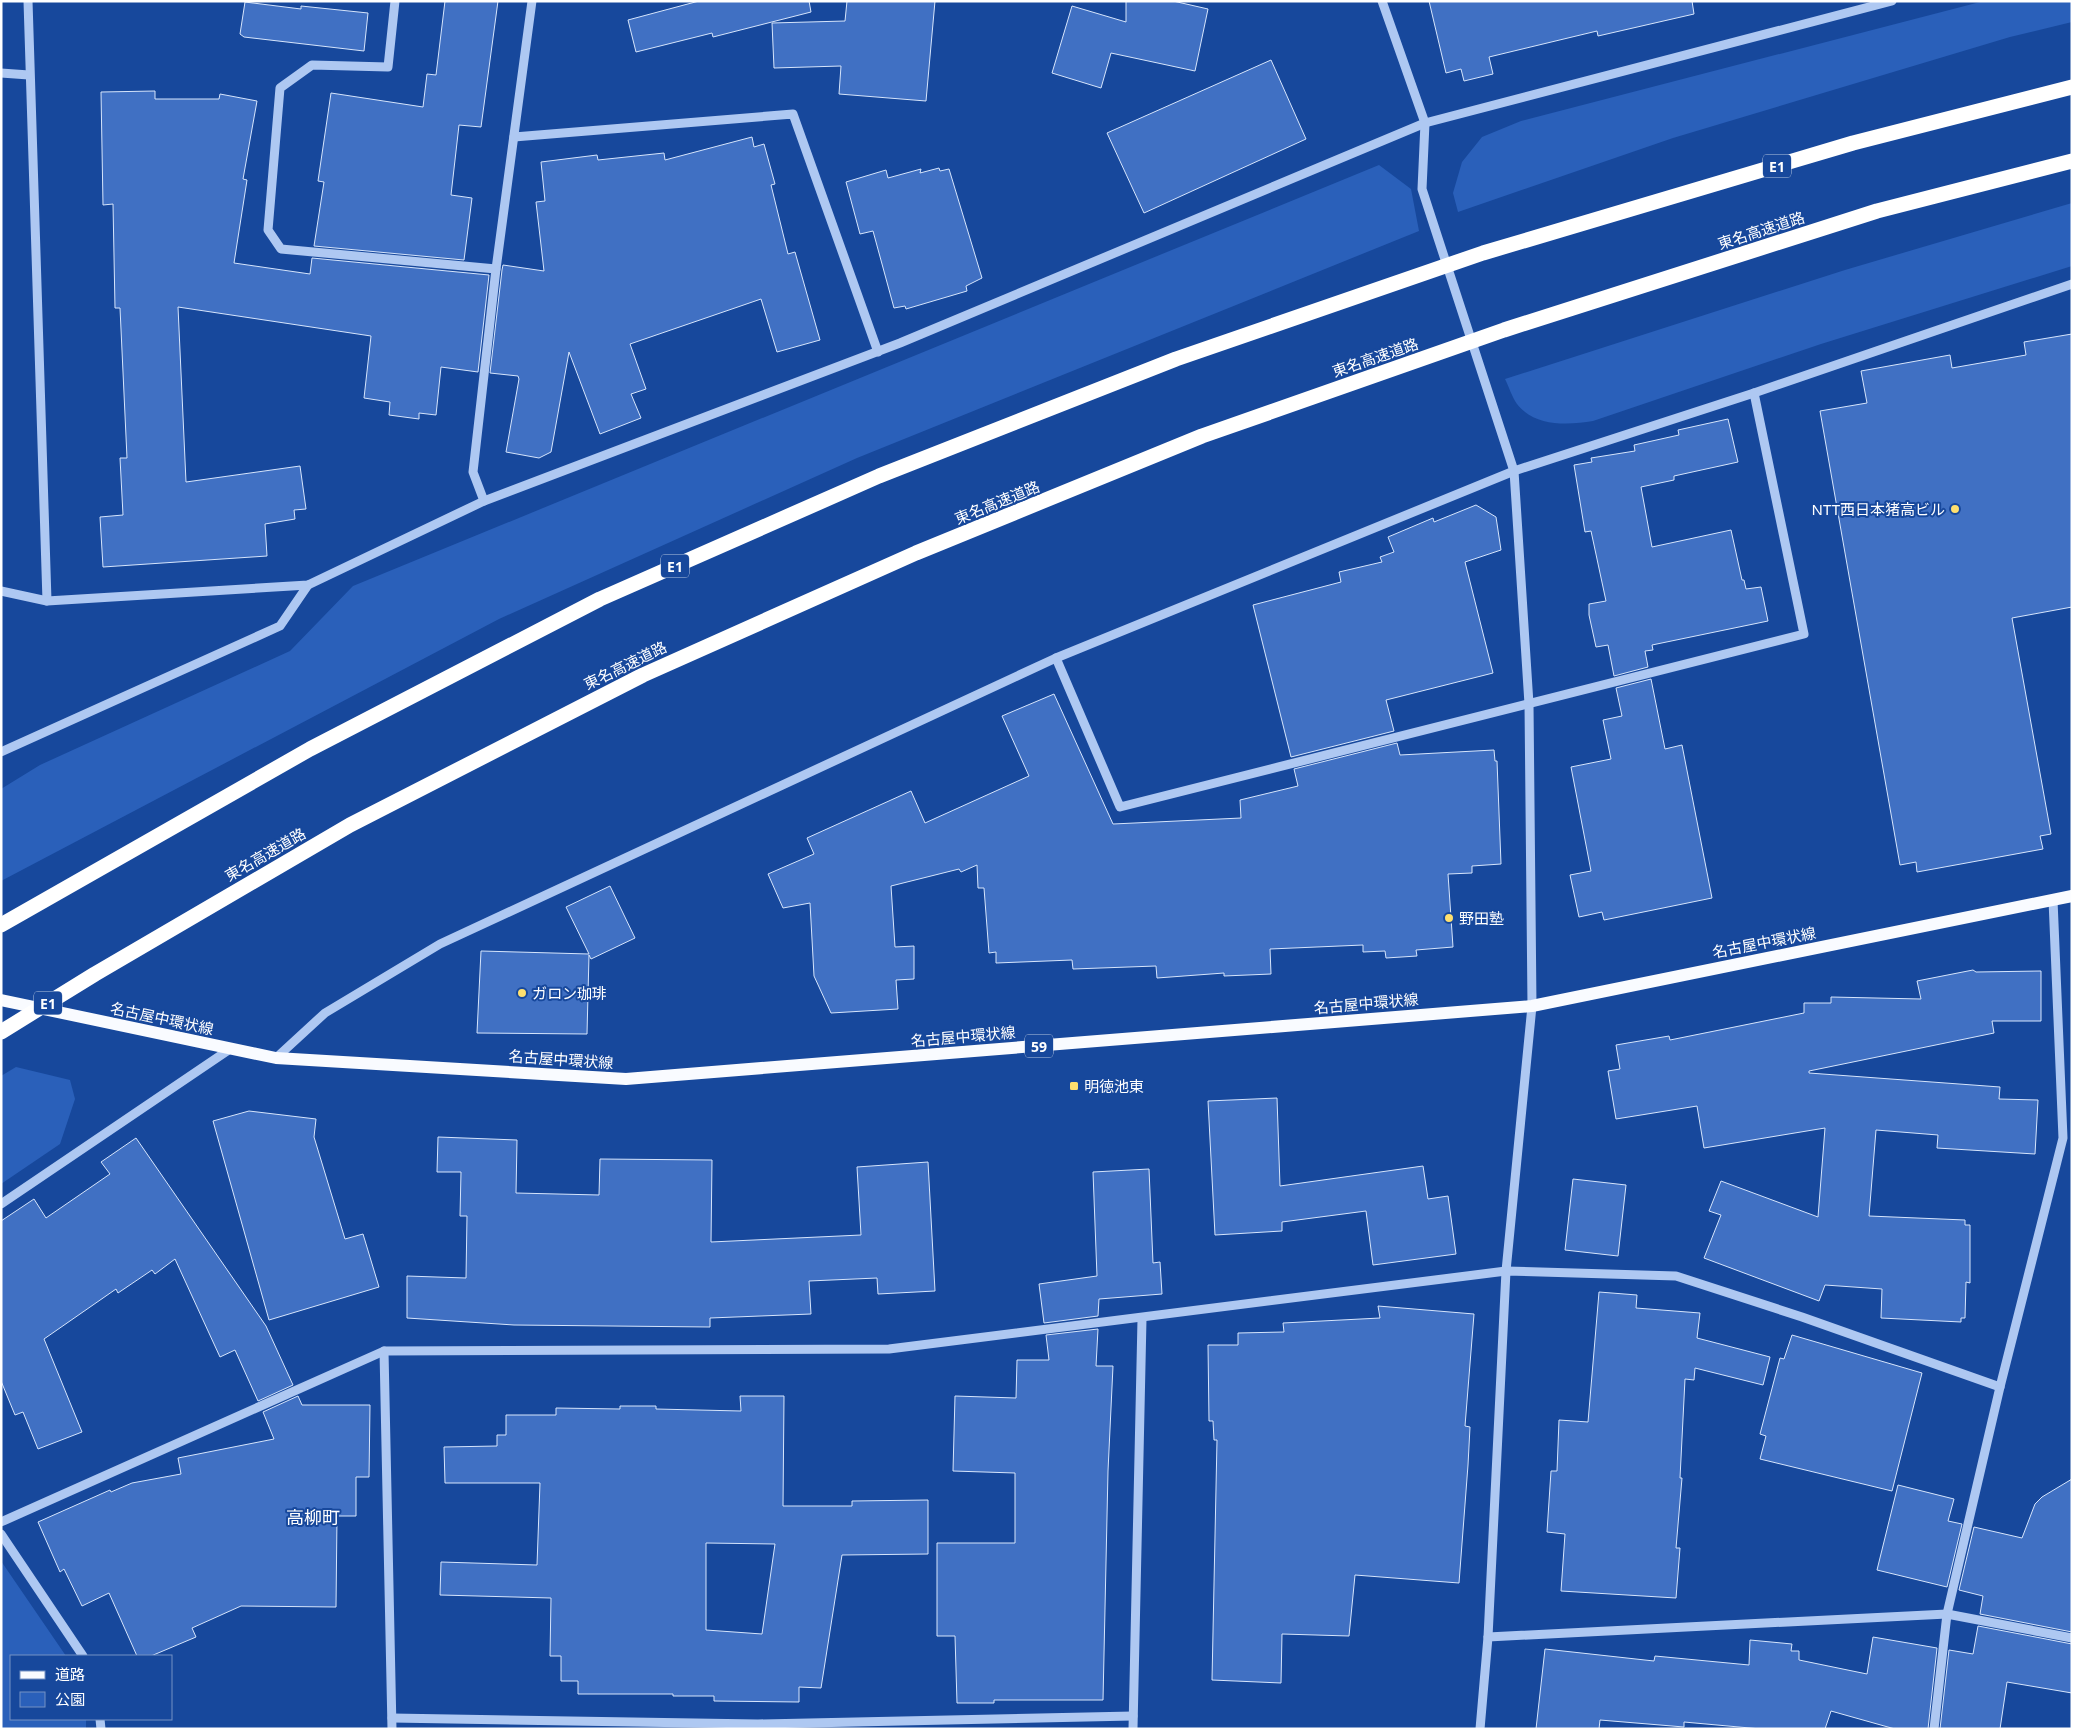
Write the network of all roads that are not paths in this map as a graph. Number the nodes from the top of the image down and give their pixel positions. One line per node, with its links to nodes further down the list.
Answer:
1 (28, 1): 7 (street)
2 (395, 1): 12 (street)
3 (532, 1): 10 (street)
4 (1382, 1): 9 (street)
5 (1892, 1): 9 (street)
6 (1, 73): 7 (street)
7 (29, 75): 20 (street)
8 (2072, 87): 26 (highway, E1)
9 (1425, 123): 14 (street); 16 (street)
10 (514, 137): 12 (street); 14 (street)
11 (2072, 161): 29 (highway, 東名高速道路 / E1)
12 (496, 269): 17 (street)
13 (2072, 284): 15 (street)
14 (878, 352): 17 (street)
15 (1754, 393): 16 (street); 22 (street)
16 (1514, 471): 21 (street); 22 (street)
17 (484, 501): 18 (street)
18 (308, 585): 20 (street); 23 (street)
19 (1, 591): 20 (street)
20 (47, 601)
21 (1056, 658): 22 (street); 31 (street)
22 (1529, 704): 28 (street)
23 (1, 752)
24 (2072, 896): 25 (main road, 名古屋中環状線 / 59)
25 (2052, 900): 28 (main road, 名古屋中環状線 / 59); 32 (street)
26 (1, 925)
27 (1, 1000): 30 (main road, 名古屋中環状線 / 59)
28 (1532, 1006): 31 (main road, 名古屋中環状線 / 59); 34 (street)
29 (1, 1032)
30 (230, 1050): 31 (main road, 名古屋中環状線 / 59); 33 (street)
31 (276, 1058)
32 (2067, 1139): 37 (street)
33 (1, 1204)
34 (1506, 1271): 35 (street); 37 (street); 41 (street)
35 (1142, 1319): 36 (street); 44 (street)
36 (384, 1351): 38 (street); 45 (street)
37 (2000, 1387): 40 (street)
38 (1, 1522)
39 (1, 1534): 43 (street)
40 (1947, 1614): 41 (street); 42 (street); 50 (street)
41 (1488, 1637): 49 (street)
42 (2072, 1638)
43 (82, 1655)
44 (1133, 1716): 46 (street); 48 (street)
45 (392, 1718): 46 (street); 47 (street)
46 (758, 1726)
47 (392, 1729)
48 (1133, 1729)
49 (1480, 1729)
50 (1934, 1729)

